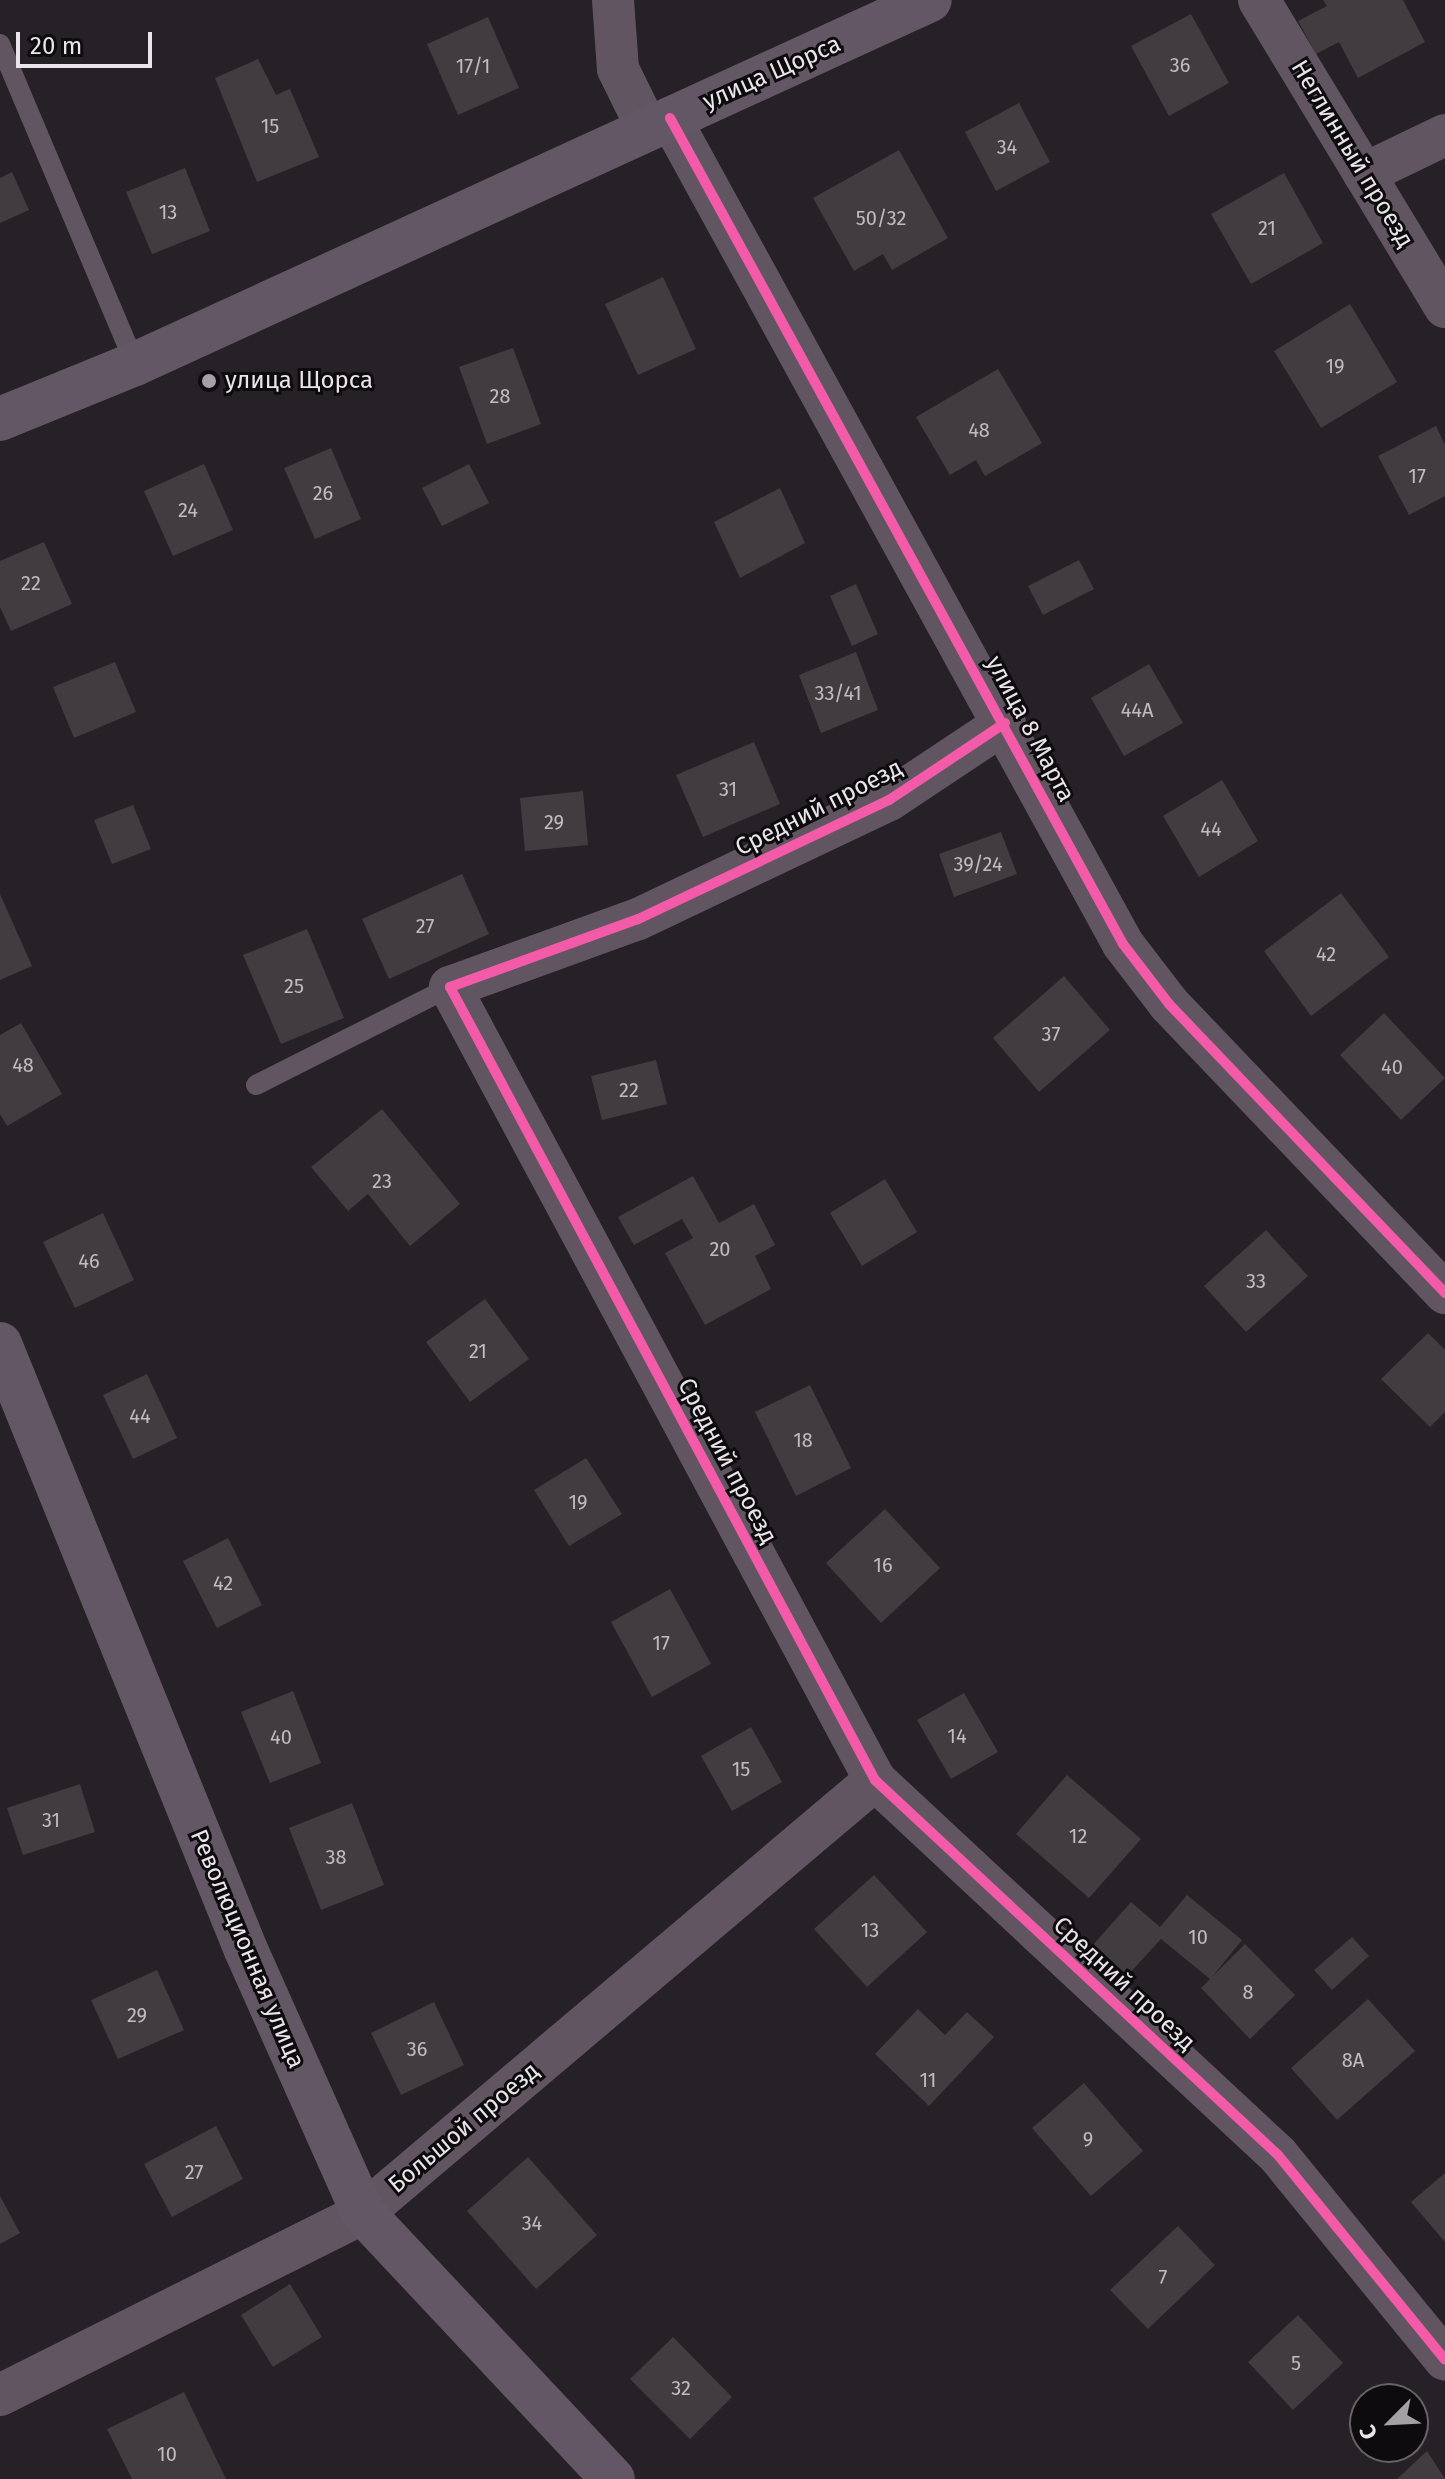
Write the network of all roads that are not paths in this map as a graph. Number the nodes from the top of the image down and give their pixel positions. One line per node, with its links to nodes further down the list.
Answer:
1 (613, 0): 5 (street, улица 8 Марта)
2 (1259, 0): 7 (street, Неглинный проезд)
3 (912, 5): 5 (main road, улица Щорса)
4 (0, 44): 9 (lane)
5 (658, 123): 9 (main road, улица Щорса); 11 (street, улица 8 Марта)
6 (1445, 135): 7 (street)
7 (1364, 174): 8 (street, Неглинный проезд)
8 (1445, 307)
9 (135, 364): 10 (main road, улица Щорса)
10 (0, 419)
11 (1005, 723): 12 (street, Средний проезд); 14 (street, улица 8 Марта)
12 (450, 987): 13 (lane); 16 (street, Средний проезд)
13 (256, 1085)
14 (1445, 1293)
15 (0, 1344): 17 (main road, Революционная улица)
16 (875, 1780): 17 (street, Большой проезд); 18 (street, Средний проезд)
17 (363, 2213): 19 (street, Большой проезд); 20 (main road, Революционная улица)
18 (1445, 2360)
19 (0, 2395)
20 (613, 2479)

